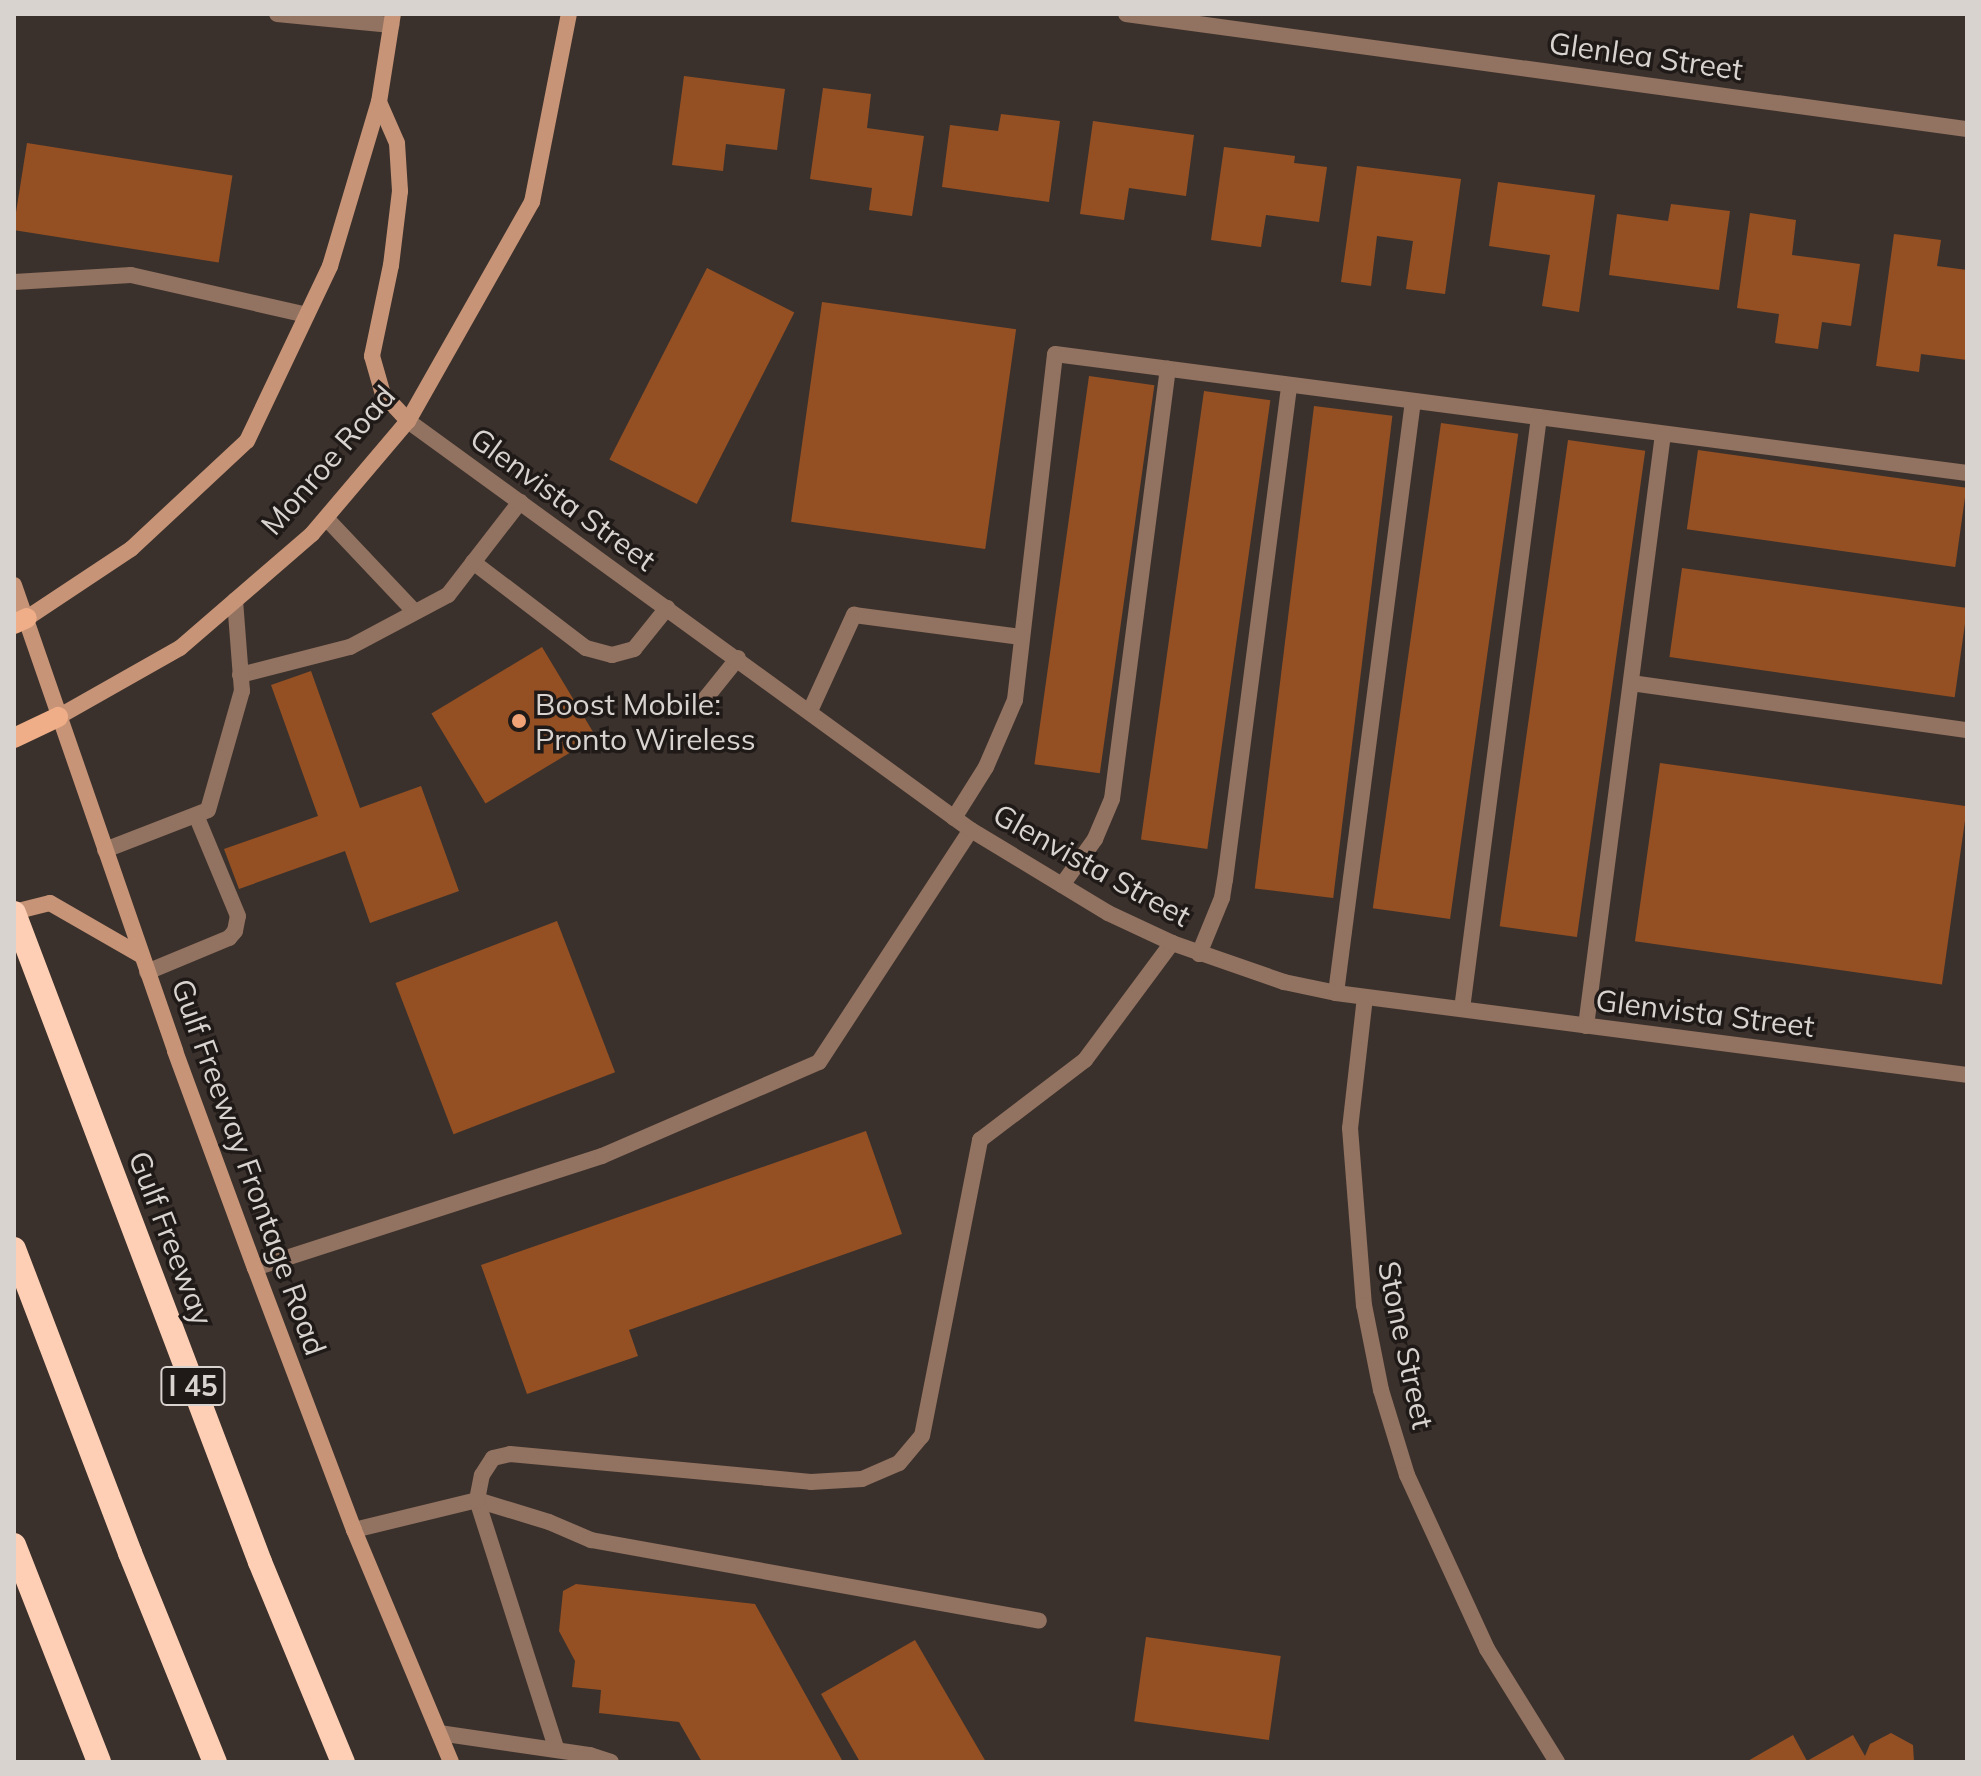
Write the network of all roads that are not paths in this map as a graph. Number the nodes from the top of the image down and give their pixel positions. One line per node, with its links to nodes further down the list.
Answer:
1 (277, 14): 4 (street)
2 (569, 14): 13 (main road, Monroe Road)
3 (1126, 14): 6 (street, Glenlea Street)
4 (392, 20): 5 (main road)
5 (379, 102): 8 (main road); 13 (main road)
6 (1967, 129)
7 (14, 282): 8 (street)
8 (307, 315): 23 (main road)
9 (1168, 369): 10 (street); 24 (street); 37 (street)
10 (1289, 385): 11 (street); 40 (street)
11 (1413, 401): 12 (street); 42 (street)
12 (1539, 417): 14 (street); 44 (street)
13 (408, 421): 16 (street, Glenvista Street); 17 (main road, Monroe Road)
14 (1663, 434): 15 (street); 27 (street)
15 (1967, 473)
16 (520, 502): 18 (street); 21 (street, Glenvista Street)
17 (326, 518): 20 (main road, Monroe Road); 22 (street)
18 (473, 562): 21 (street); 22 (street)
19 (14, 585): 23 (main road, Gulf Freeway Frontage Road)
20 (235, 600): 26 (street); 30 (main road, Monroe Road)
21 (667, 608): 25 (street, Glenvista Street)
22 (415, 612): 26 (street)
23 (21, 621): 30 (main road, Gulf Freeway Frontage Road)
24 (1022, 637): 29 (street); 34 (street)
25 (738, 658): 28 (street); 29 (street, Glenvista Street)
26 (240, 675): 33 (street)
27 (1631, 683): 31 (street); 45 (street)
28 (701, 704)
29 (810, 711): 34 (street, Glenvista Street)
30 (58, 717): 32 (main road, Monroe Road); 36 (main road, Gulf Freeway Frontage Road)
31 (1967, 730)
32 (14, 738)
33 (196, 815): 36 (street); 41 (street)
34 (954, 818): 35 (street, Glenvista Street)
35 (971, 830): 37 (street, Glenvista Street); 48 (street)
36 (105, 850): 41 (main road, Gulf Freeway Frontage Road)
37 (1062, 885): 39 (street, Glenvista Street)
38 (14, 913): 41 (main road); 57 (highway, Gulf Freeway / I 45)
39 (1172, 943): 40 (street, Glenvista Street); 49 (street)
40 (1199, 954): 42 (street, Glenvista Street)
41 (144, 964): 48 (main road, Gulf Freeway Frontage Road)
42 (1336, 993): 43 (street, Glenvista Street)
43 (1365, 997): 44 (street, Glenvista Street); 60 (street, Stone Street)
44 (1462, 1009): 45 (street, Glenvista Street)
45 (1586, 1026): 46 (street, Glenvista Street)
46 (1967, 1075)
47 (14, 1249): 56 (highway)
48 (255, 1268): 50 (main road, Gulf Freeway Frontage Road)
49 (477, 1500): 50 (street); 52 (street); 54 (street)
50 (354, 1530): 53 (main road, Gulf Freeway Frontage Road)
51 (14, 1545): 55 (highway)
52 (1039, 1621)
53 (439, 1733): 54 (street); 58 (main road, Gulf Freeway Frontage Road)
54 (557, 1750): 59 (street)
55 (99, 1762)
56 (215, 1762)
57 (343, 1762)
58 (451, 1762)
59 (611, 1762)
60 (1557, 1762)

